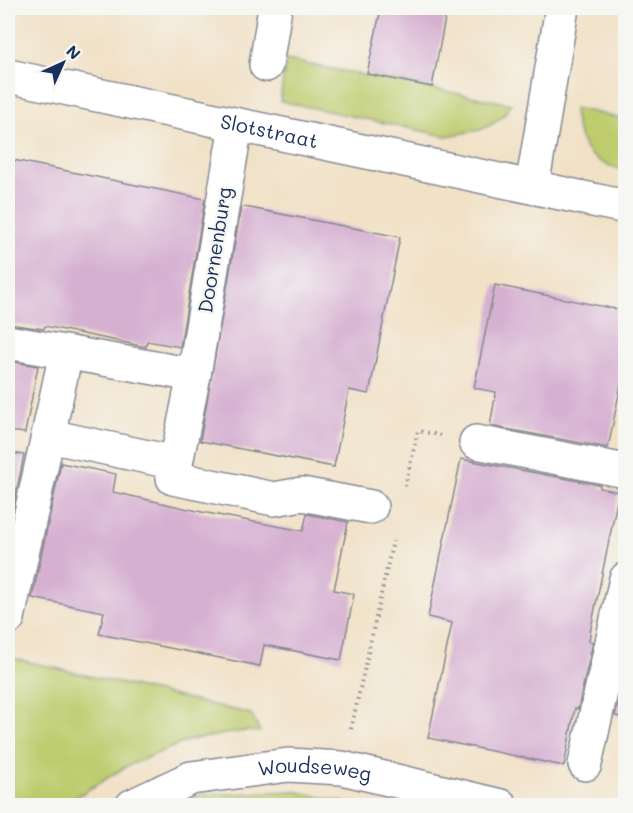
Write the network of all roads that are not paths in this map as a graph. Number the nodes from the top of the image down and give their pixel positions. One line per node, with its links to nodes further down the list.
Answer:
1 (275, 8): 3 (street)
2 (562, 8): 6 (street)
3 (266, 66)
4 (8, 76): 5 (street, Slotstraat)
5 (236, 125): 6 (street, Slotstraat); 10 (street, Doornenburg)
6 (531, 187): 7 (street, Slotstraat)
7 (626, 207)
8 (8, 342): 9 (street)
9 (66, 353): 10 (street); 11 (street)
10 (194, 375): 13 (street, Doornenburg)
11 (49, 436): 13 (street); 17 (street)
12 (476, 441): 14 (street)
13 (176, 463): 15 (street)
14 (626, 471)
15 (371, 507)
16 (626, 579): 18 (street)
17 (8, 618)
18 (585, 764)
19 (132, 806): 20 (street, Woudseweg)
20 (501, 806)

